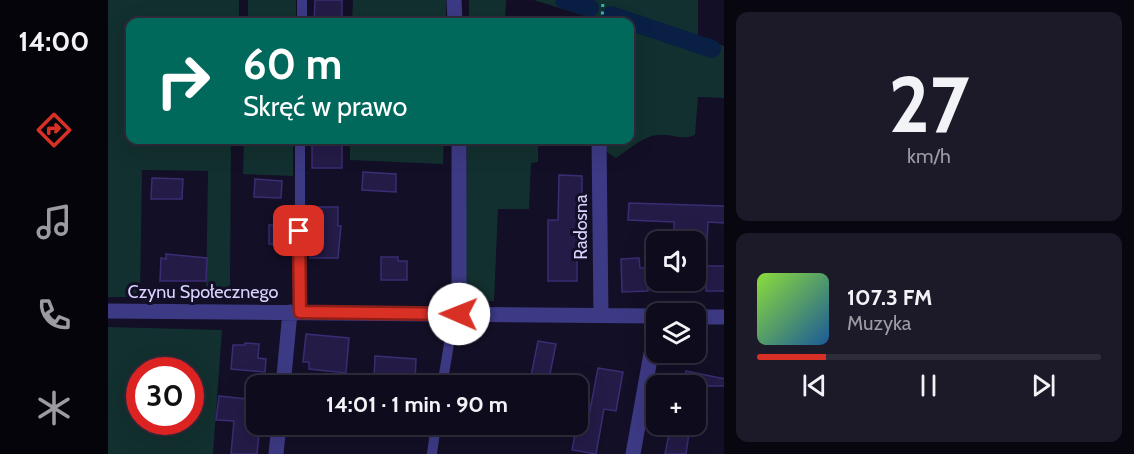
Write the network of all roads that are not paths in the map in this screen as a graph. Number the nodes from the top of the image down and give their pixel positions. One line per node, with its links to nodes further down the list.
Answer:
1 (302, 0): 3 (lane)
2 (454, 0): 4 (street)
3 (302, 18)
4 (455, 18)
5 (300, 144): 9 (lane)
6 (459, 144): 10 (street)
7 (599, 144): 11 (street, Radosna)
8 (108, 311): 9 (street, Czynu Społecznego)
9 (295, 312): 10 (street, Czynu Społecznego); 16 (street)
10 (455, 313): 11 (street, Czynu Społecznego); 17 (lane)
11 (601, 315): 13 (street, Czynu Społecznego)
12 (706, 316): 14 (street)
13 (646, 317)
14 (724, 317)
15 (649, 363): 22 (street)
16 (285, 375)
17 (444, 375)
18 (278, 435): 20 (street)
19 (435, 435): 21 (lane)
20 (276, 454)
21 (432, 454)
22 (633, 454)

